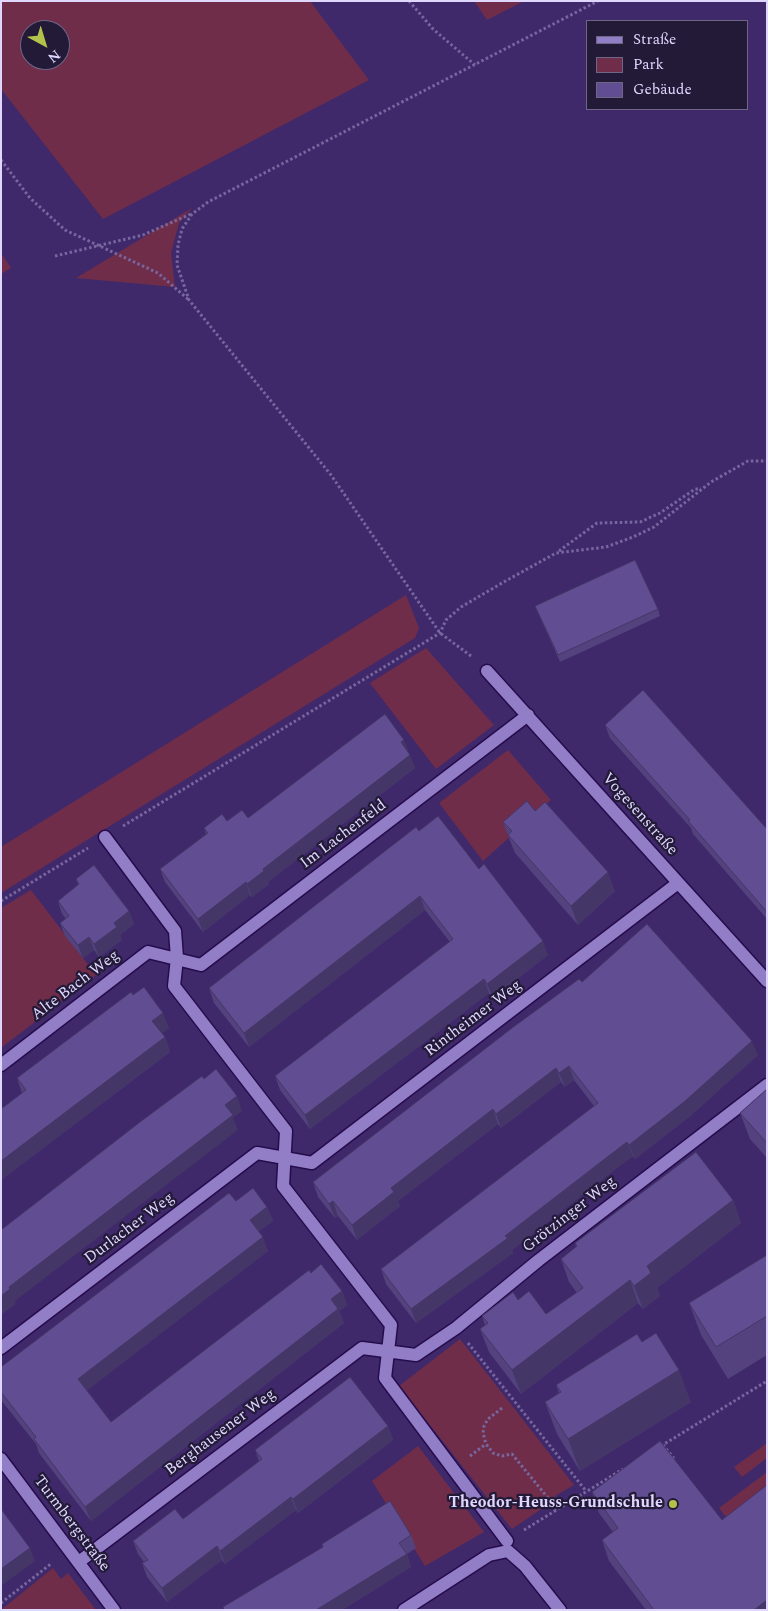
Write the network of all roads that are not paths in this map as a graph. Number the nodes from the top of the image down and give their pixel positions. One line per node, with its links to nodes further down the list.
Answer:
1 (488, 671): 2 (street, Vogesenstraße)
2 (528, 715): 4 (street, Vogesenstraße); 5 (street, Im Lachenfeld)
3 (105, 838): 5 (street)
4 (678, 883): 6 (street, Vogesenstraße); 9 (street, Rintheimer Weg)
5 (176, 958): 7 (street, Alte Bach Weg); 9 (street)
6 (767, 981)
7 (1, 1064)
8 (767, 1085): 11 (street, Grötzinger Weg)
9 (284, 1158): 10 (street, Durlacher Weg); 11 (street)
10 (1, 1348)
11 (388, 1351): 13 (street); 14 (street, Berghausener Weg)
12 (1, 1459): 14 (street, Turmbergstraße)
13 (508, 1546): 16 (street); 17 (street)
14 (80, 1561): 15 (street, Turmbergstraße)
15 (114, 1610)
16 (404, 1610)
17 (560, 1610)

